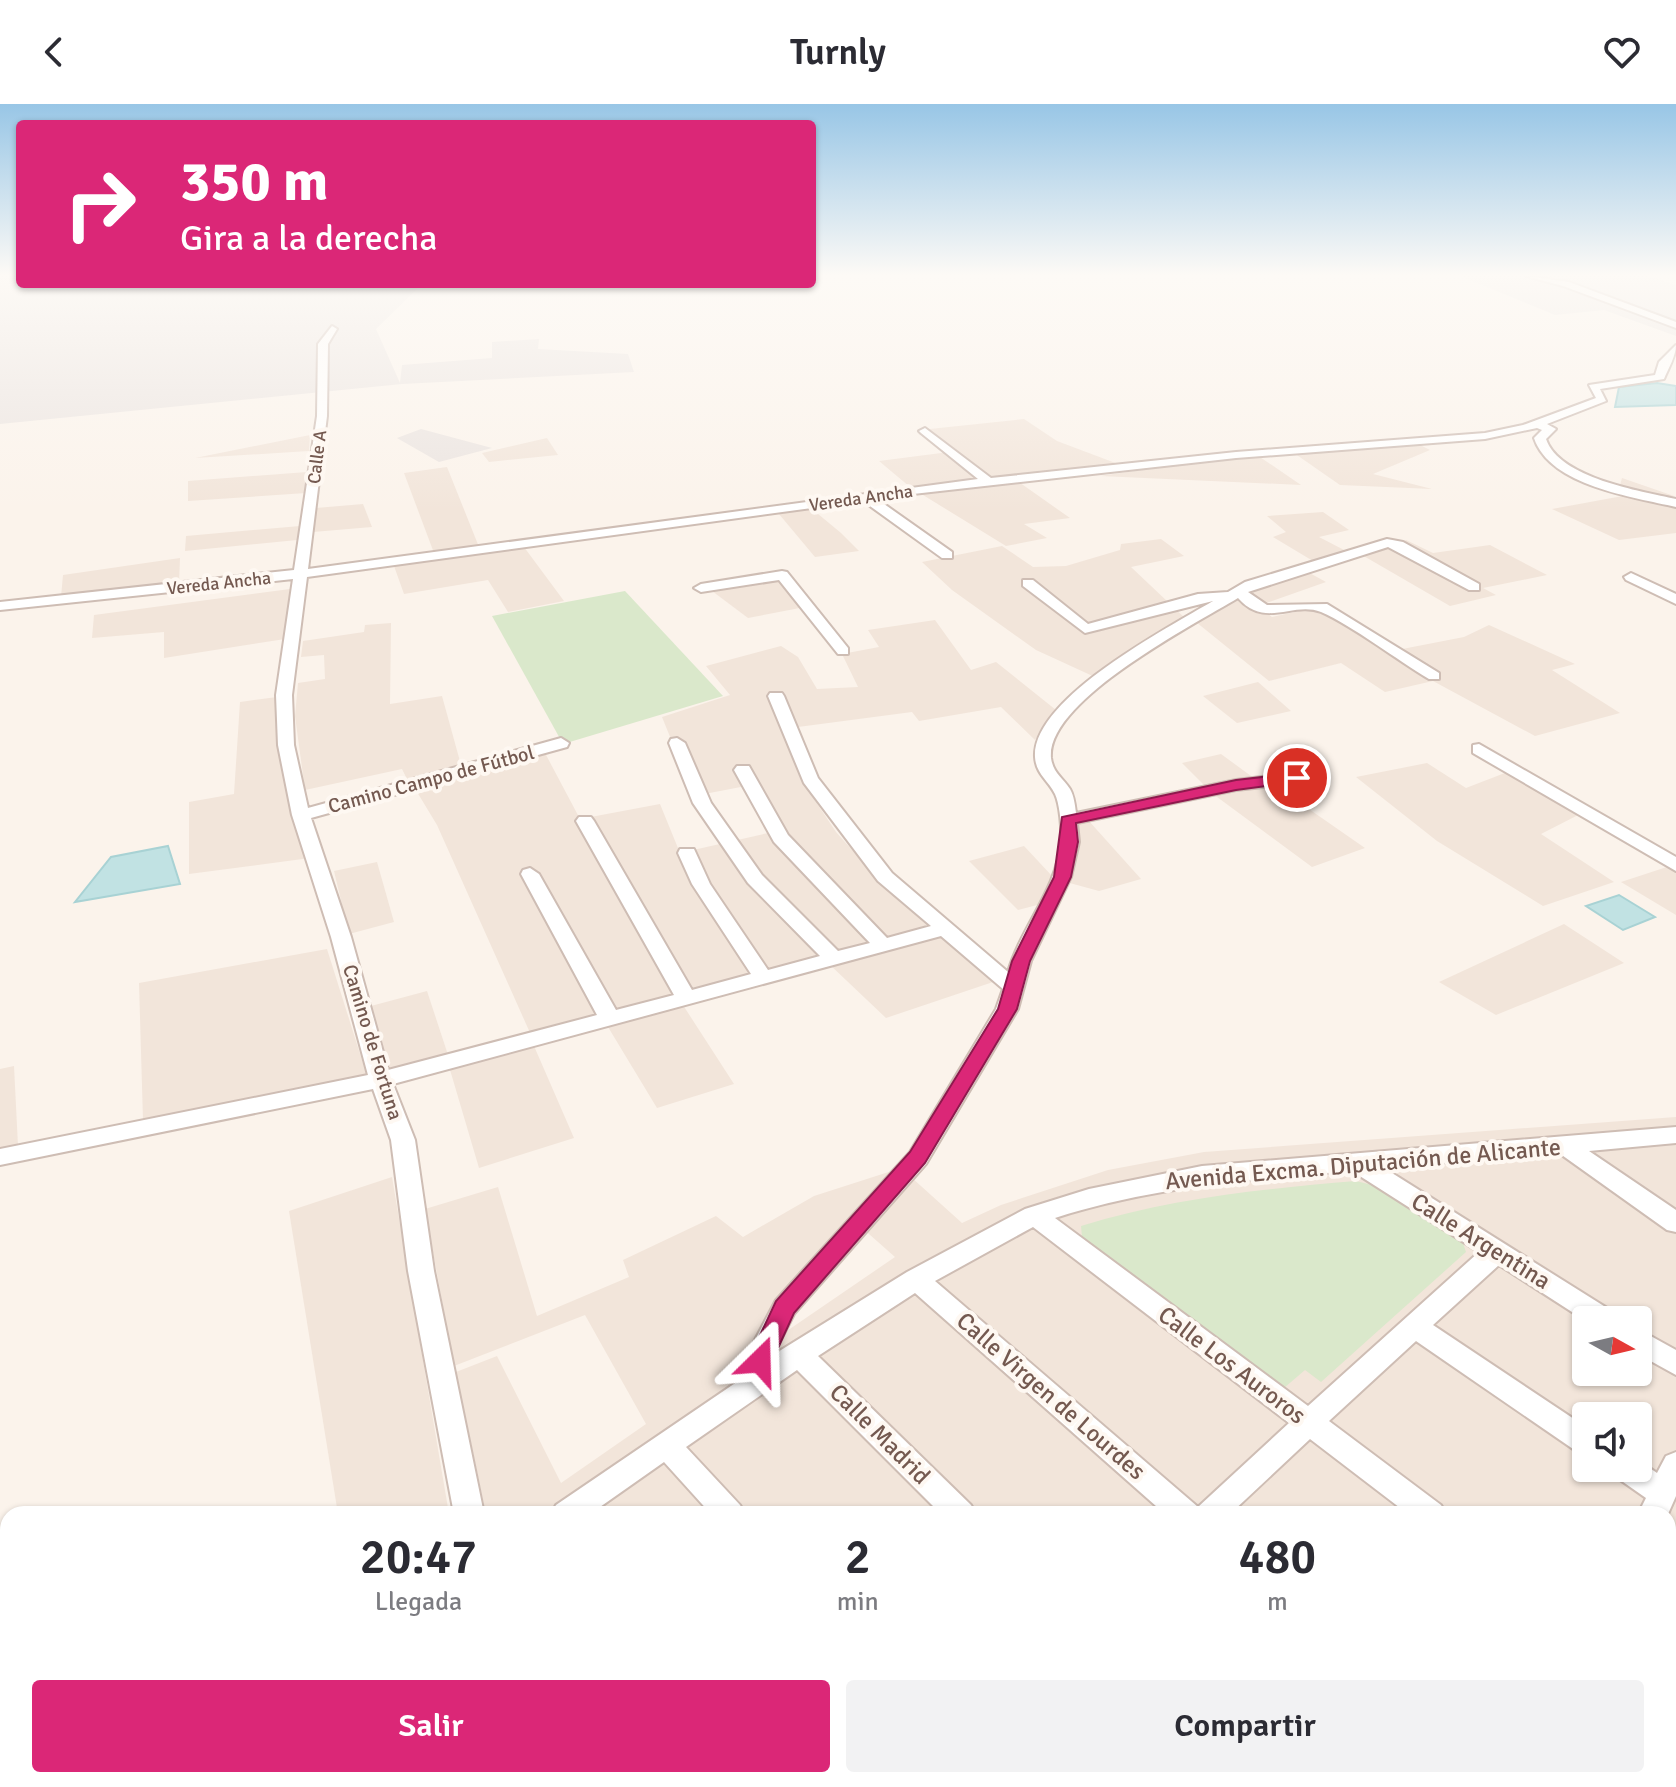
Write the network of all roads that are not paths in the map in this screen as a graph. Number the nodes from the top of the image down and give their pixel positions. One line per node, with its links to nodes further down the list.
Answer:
1 (327, 355): 9 (street, Calle A)
2 (1671, 355): 3 (street, Vereda Ancha)
3 (1535, 424): 5 (street, Vereda Ancha); 7 (street)
4 (925, 431): 5 (street)
5 (987, 481): 6 (street, Vereda Ancha)
6 (866, 497): 8 (street); 9 (street, Vereda Ancha)
7 (1676, 503)
8 (947, 555)
9 (302, 574): 16 (street, Vereda Ancha); 25 (street, Camino de Fortuna)
10 (1631, 577): 15 (street)
11 (1028, 583): 14 (street)
12 (1474, 587): 14 (street)
13 (701, 588): 17 (street)
14 (1234, 593): 18 (street); 26 (street)
15 (1676, 600)
16 (0, 606)
17 (843, 651)
18 (1434, 676)
19 (776, 696): 31 (street)
20 (561, 743): 25 (street, Camino Campo de Fútbol)
21 (677, 743): 33 (street)
22 (1479, 749): 29 (street)
23 (743, 770): 32 (street)
24 (1297, 778): 26 (street)
25 (301, 815): 38 (street, Camino de Fortuna)
26 (1068, 820): 35 (street)
27 (585, 821): 36 (street)
28 (687, 853): 34 (street)
29 (1676, 865)
30 (530, 874): 37 (street)
31 (944, 929): 32 (street); 35 (street)
32 (883, 945): 33 (street)
33 (834, 958): 34 (street)
34 (763, 977): 36 (street)
35 (1013, 987): 52 (street)
36 (686, 998): 37 (street)
37 (610, 1019): 38 (street)
38 (383, 1079): 41 (street); 59 (street, Camino de Fortuna)
39 (1676, 1135): 40 (street, Avenida Excma. Diputación de Alicante)
40 (1564, 1145): 42 (street, Avenida Excma. Diputación de Alicante); 44 (street)
41 (0, 1157)
42 (1356, 1162): 43 (street, Avenida Excma. Diputación de Alicante); 45 (street, Calle Argentina)
43 (1034, 1215): 46 (street, Avenida Excma. Diputación de Alicante); 53 (street, Calle Los Auroros)
44 (1676, 1223)
45 (1497, 1251): 47 (street, Calle Argentina); 48 (street)
46 (916, 1279): 50 (street, Avenida Excma. Diputación de Alicante); 63 (street, Calle Virgen de Lourdes)
47 (1584, 1306)
48 (1415, 1327): 53 (street); 54 (street)
49 (1652, 1349): 51 (street)
50 (799, 1354): 52 (street, Avenida Excma. Diputación de Alicante); 62 (street, Calle Madrid)
51 (1676, 1364)
52 (769, 1375): 55 (street, Avenida Excma. Diputación de Alicante)
53 (1310, 1423): 64 (street); 65 (street, Calle Los Auroros)
54 (1572, 1433)
55 (666, 1445): 60 (street, Avenida Excma. Diputación de Alicante); 61 (street)
56 (1676, 1465): 58 (street)
57 (1638, 1482): 58 (street)
58 (1657, 1503)
59 (467, 1506)
60 (578, 1506)
61 (723, 1506)
62 (953, 1506)
63 (1177, 1506)
64 (1218, 1506)
65 (1420, 1506)

